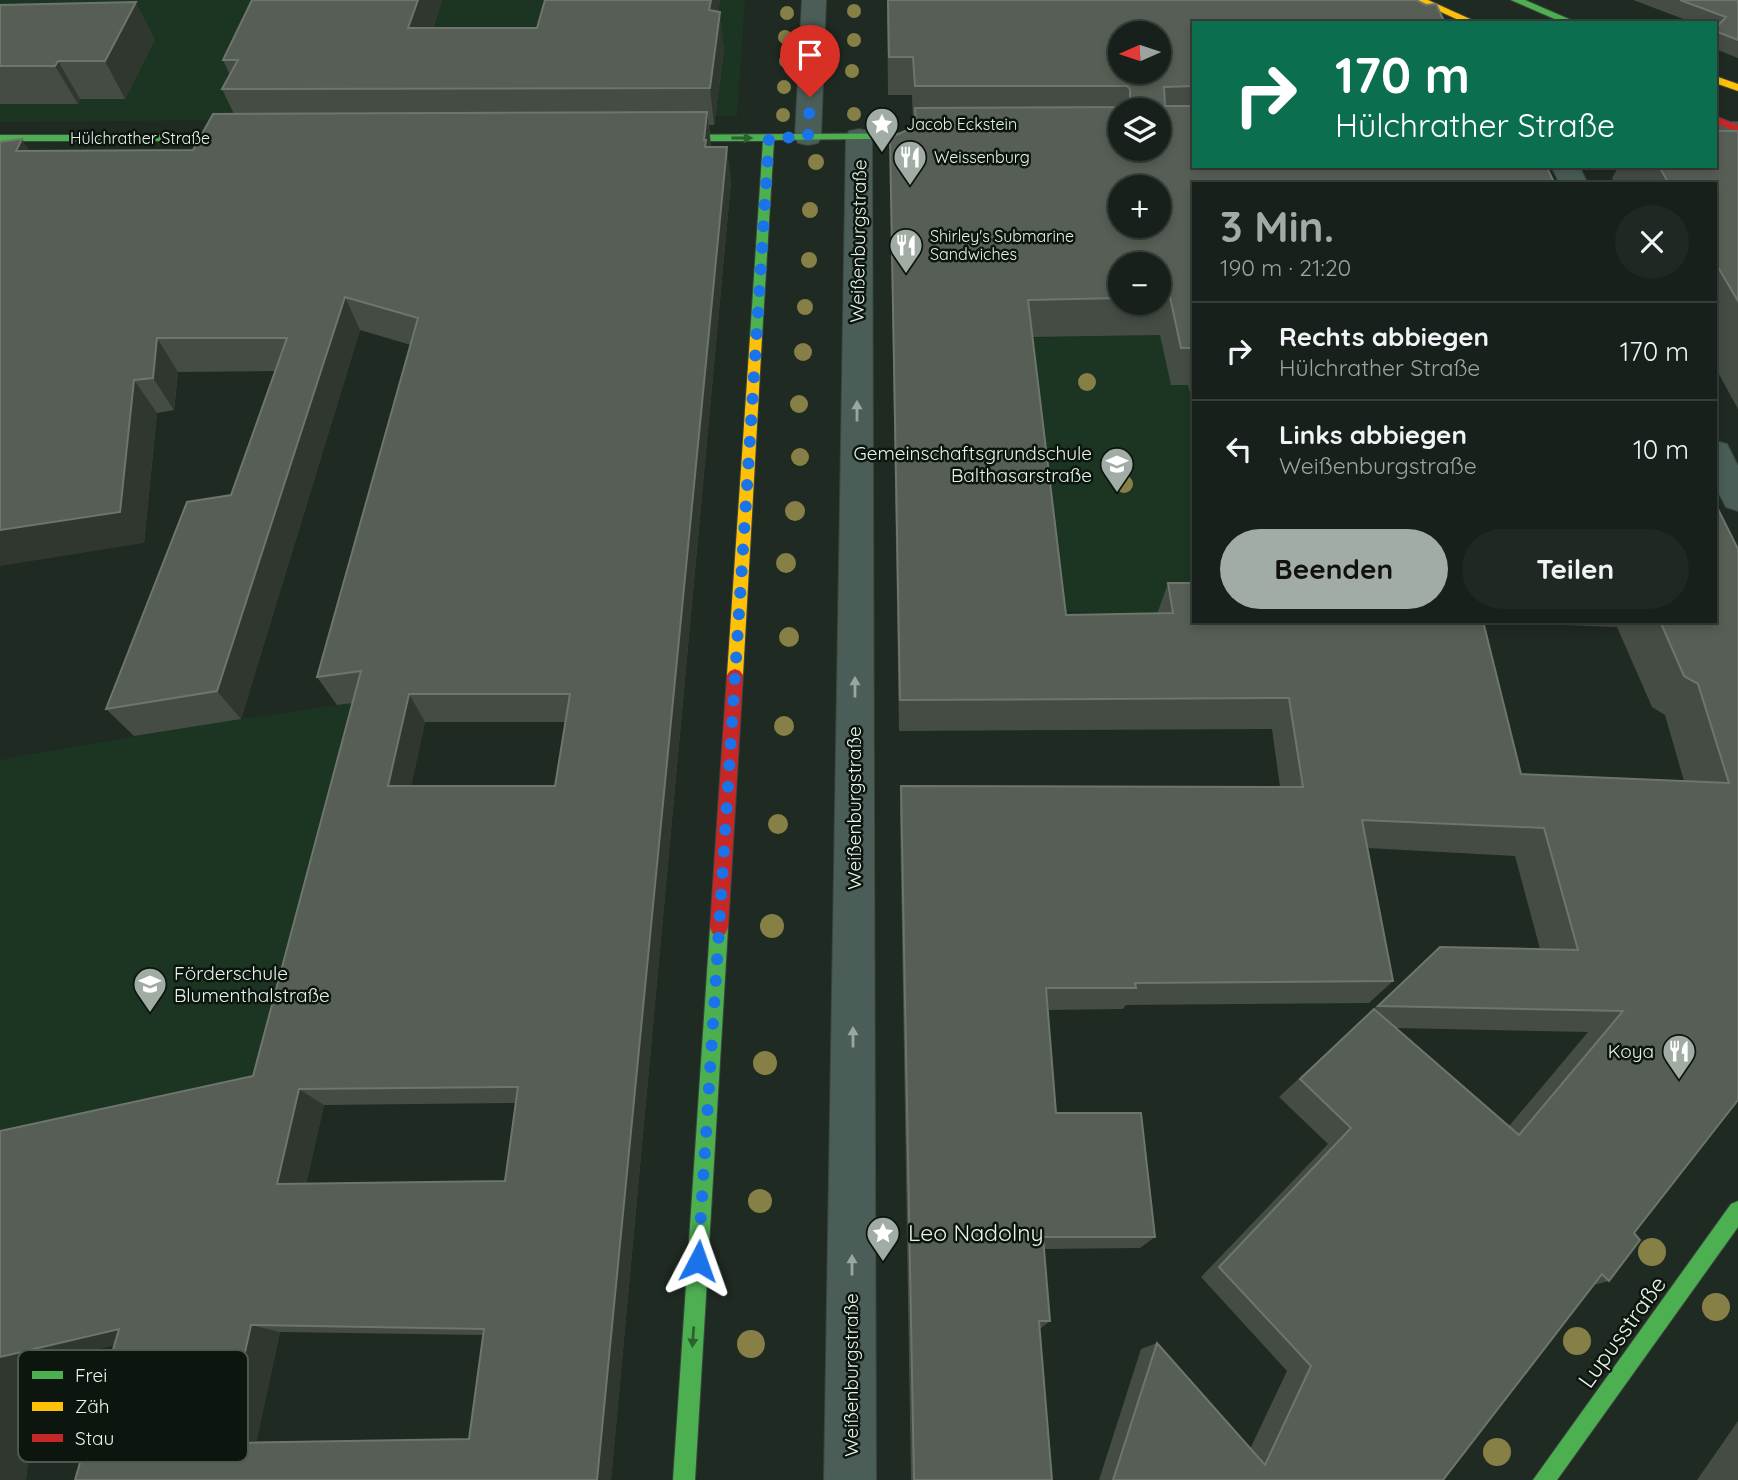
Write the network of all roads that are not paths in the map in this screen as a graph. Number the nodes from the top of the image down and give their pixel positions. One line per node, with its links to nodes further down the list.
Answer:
1 (814, 0): 13 (street)
2 (1420, 0): 4 (street)
3 (1516, 0): 5 (street)
4 (1469, 21)
5 (1568, 21)
6 (1717, 80): 7 (street)
7 (1738, 89)
8 (1717, 120): 9 (street)
9 (1738, 129): 10 (street)
10 (1717, 130)
11 (859, 136): 12 (street); 13 (street); 22 (street, Weißenburgstraße, one-way to 11)
12 (958, 136)
13 (808, 137): 17 (street)
14 (0, 138): 15 (street, Hülchrather Straße)
15 (274, 138)
16 (645, 138): 17 (street, one-way to 17)
17 (769, 138): 21 (street, one-way to 21)
18 (1717, 457): 19 (street)
19 (1738, 498)
20 (1738, 1210): 23 (street, Lupusstraße)
21 (684, 1480)
22 (850, 1480)
23 (1544, 1480)

